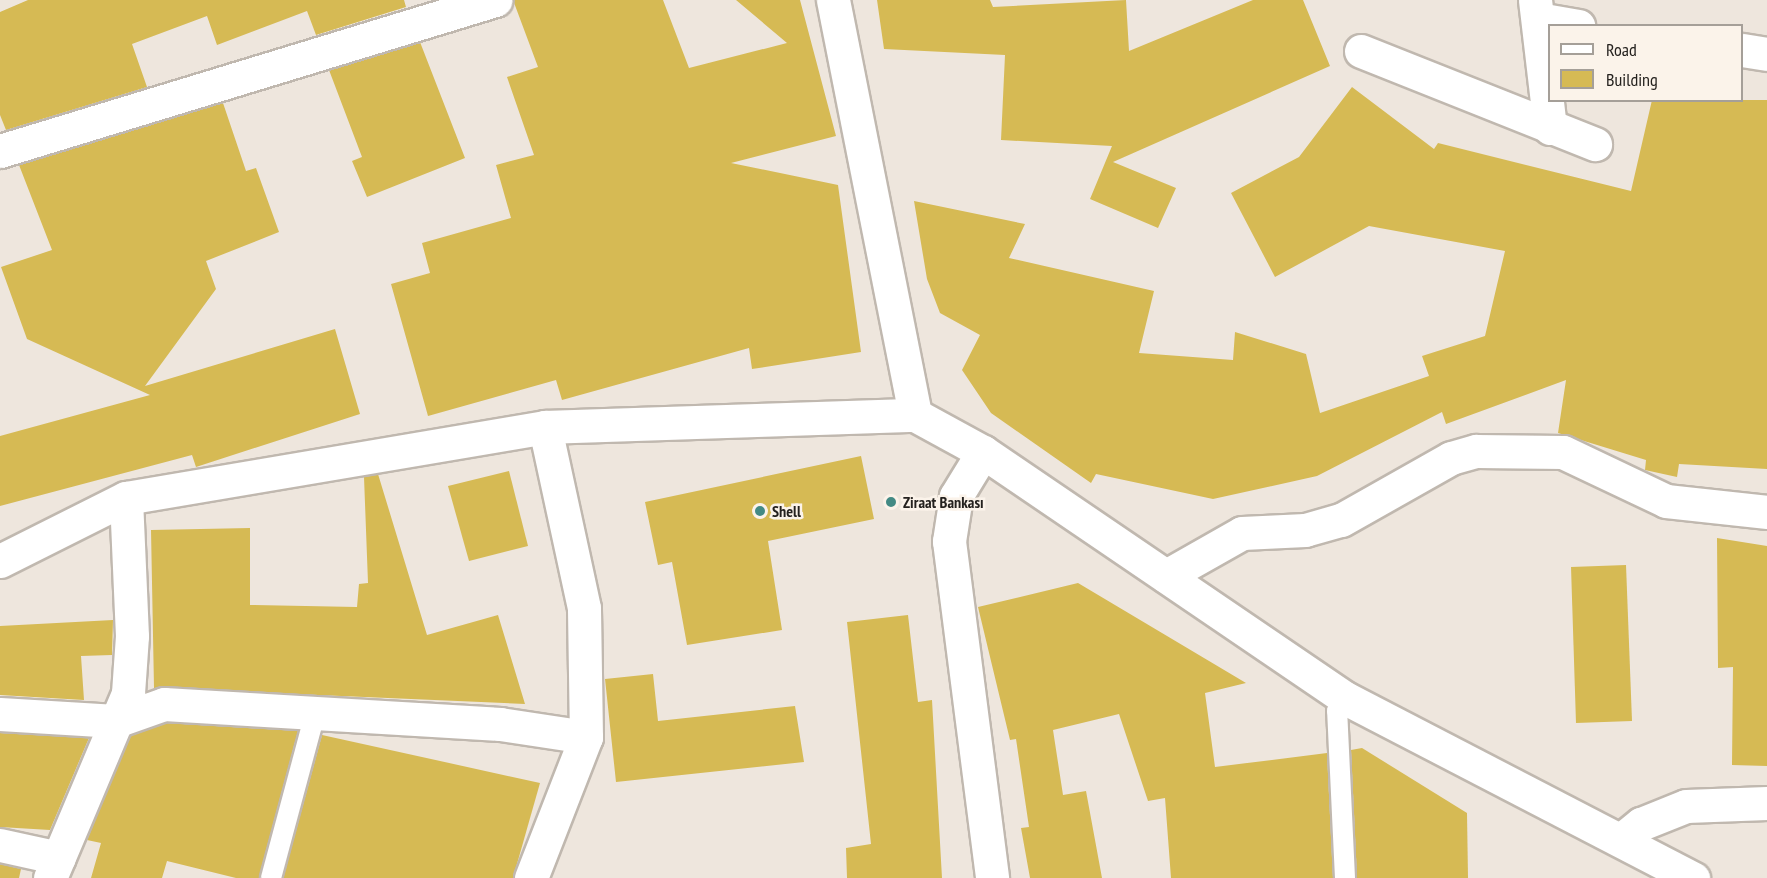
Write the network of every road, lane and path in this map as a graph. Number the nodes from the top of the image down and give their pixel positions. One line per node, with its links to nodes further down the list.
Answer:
1 (495, 0): 10 (street)
2 (833, 0): 11 (street)
3 (1537, 10): 4 (street); 8 (street)
4 (1573, 24)
5 (1743, 50): 7 (street)
6 (1361, 51): 8 (street)
7 (1767, 54)
8 (1550, 128): 9 (street)
9 (1595, 144)
10 (0, 151)
11 (915, 414): 12 (street); 13 (street)
12 (546, 427): 14 (street); 22 (street)
13 (983, 452): 17 (street); 29 (street)
14 (126, 498): 16 (street); 21 (street)
15 (1767, 512): 17 (street)
16 (0, 559)
17 (1166, 576): 18 (street)
18 (1347, 699): 24 (street); 30 (lane)
19 (0, 714): 21 (street)
20 (315, 714): 21 (street); 22 (street); 27 (lane)
21 (116, 721): 26 (street)
22 (586, 737): 28 (street)
23 (1767, 803): 24 (street)
24 (1621, 840): 31 (street)
25 (0, 845): 26 (street)
26 (55, 868)
27 (271, 878)
28 (531, 878)
29 (992, 878)
30 (1345, 878)
31 (1692, 878)

